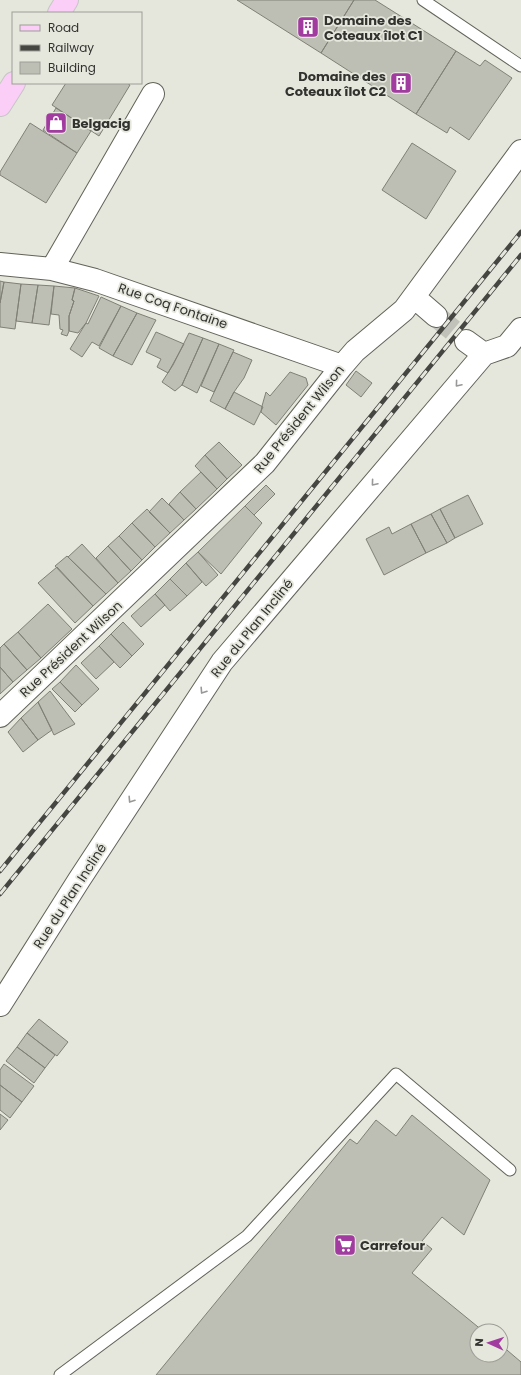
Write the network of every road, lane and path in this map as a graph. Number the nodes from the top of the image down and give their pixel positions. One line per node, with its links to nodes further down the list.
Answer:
1 (68, 0): 3 (main road)
2 (423, 0): 4 (lane)
3 (60, 12)
4 (521, 66)
5 (13, 84): 7 (main road)
6 (153, 94): 10 (street)
7 (0, 105)
8 (521, 151): 11 (street, Rue Président Wilson)
9 (0, 264): 10 (street, Rue Coq Fontaine)
10 (52, 269): 16 (street, Rue Coq Fontaine)
11 (414, 297): 12 (street); 16 (street, Rue Président Wilson)
12 (436, 316)
13 (521, 329): 15 (street)
14 (466, 341): 15 (street)
15 (484, 354): 18 (street, Rue du Plan Incliné, one-way to 18)
16 (342, 366): 17 (street, Rue Président Wilson)
17 (0, 716)
18 (1, 1003)
19 (510, 1170): 20 (lane)
20 (60, 1375)

